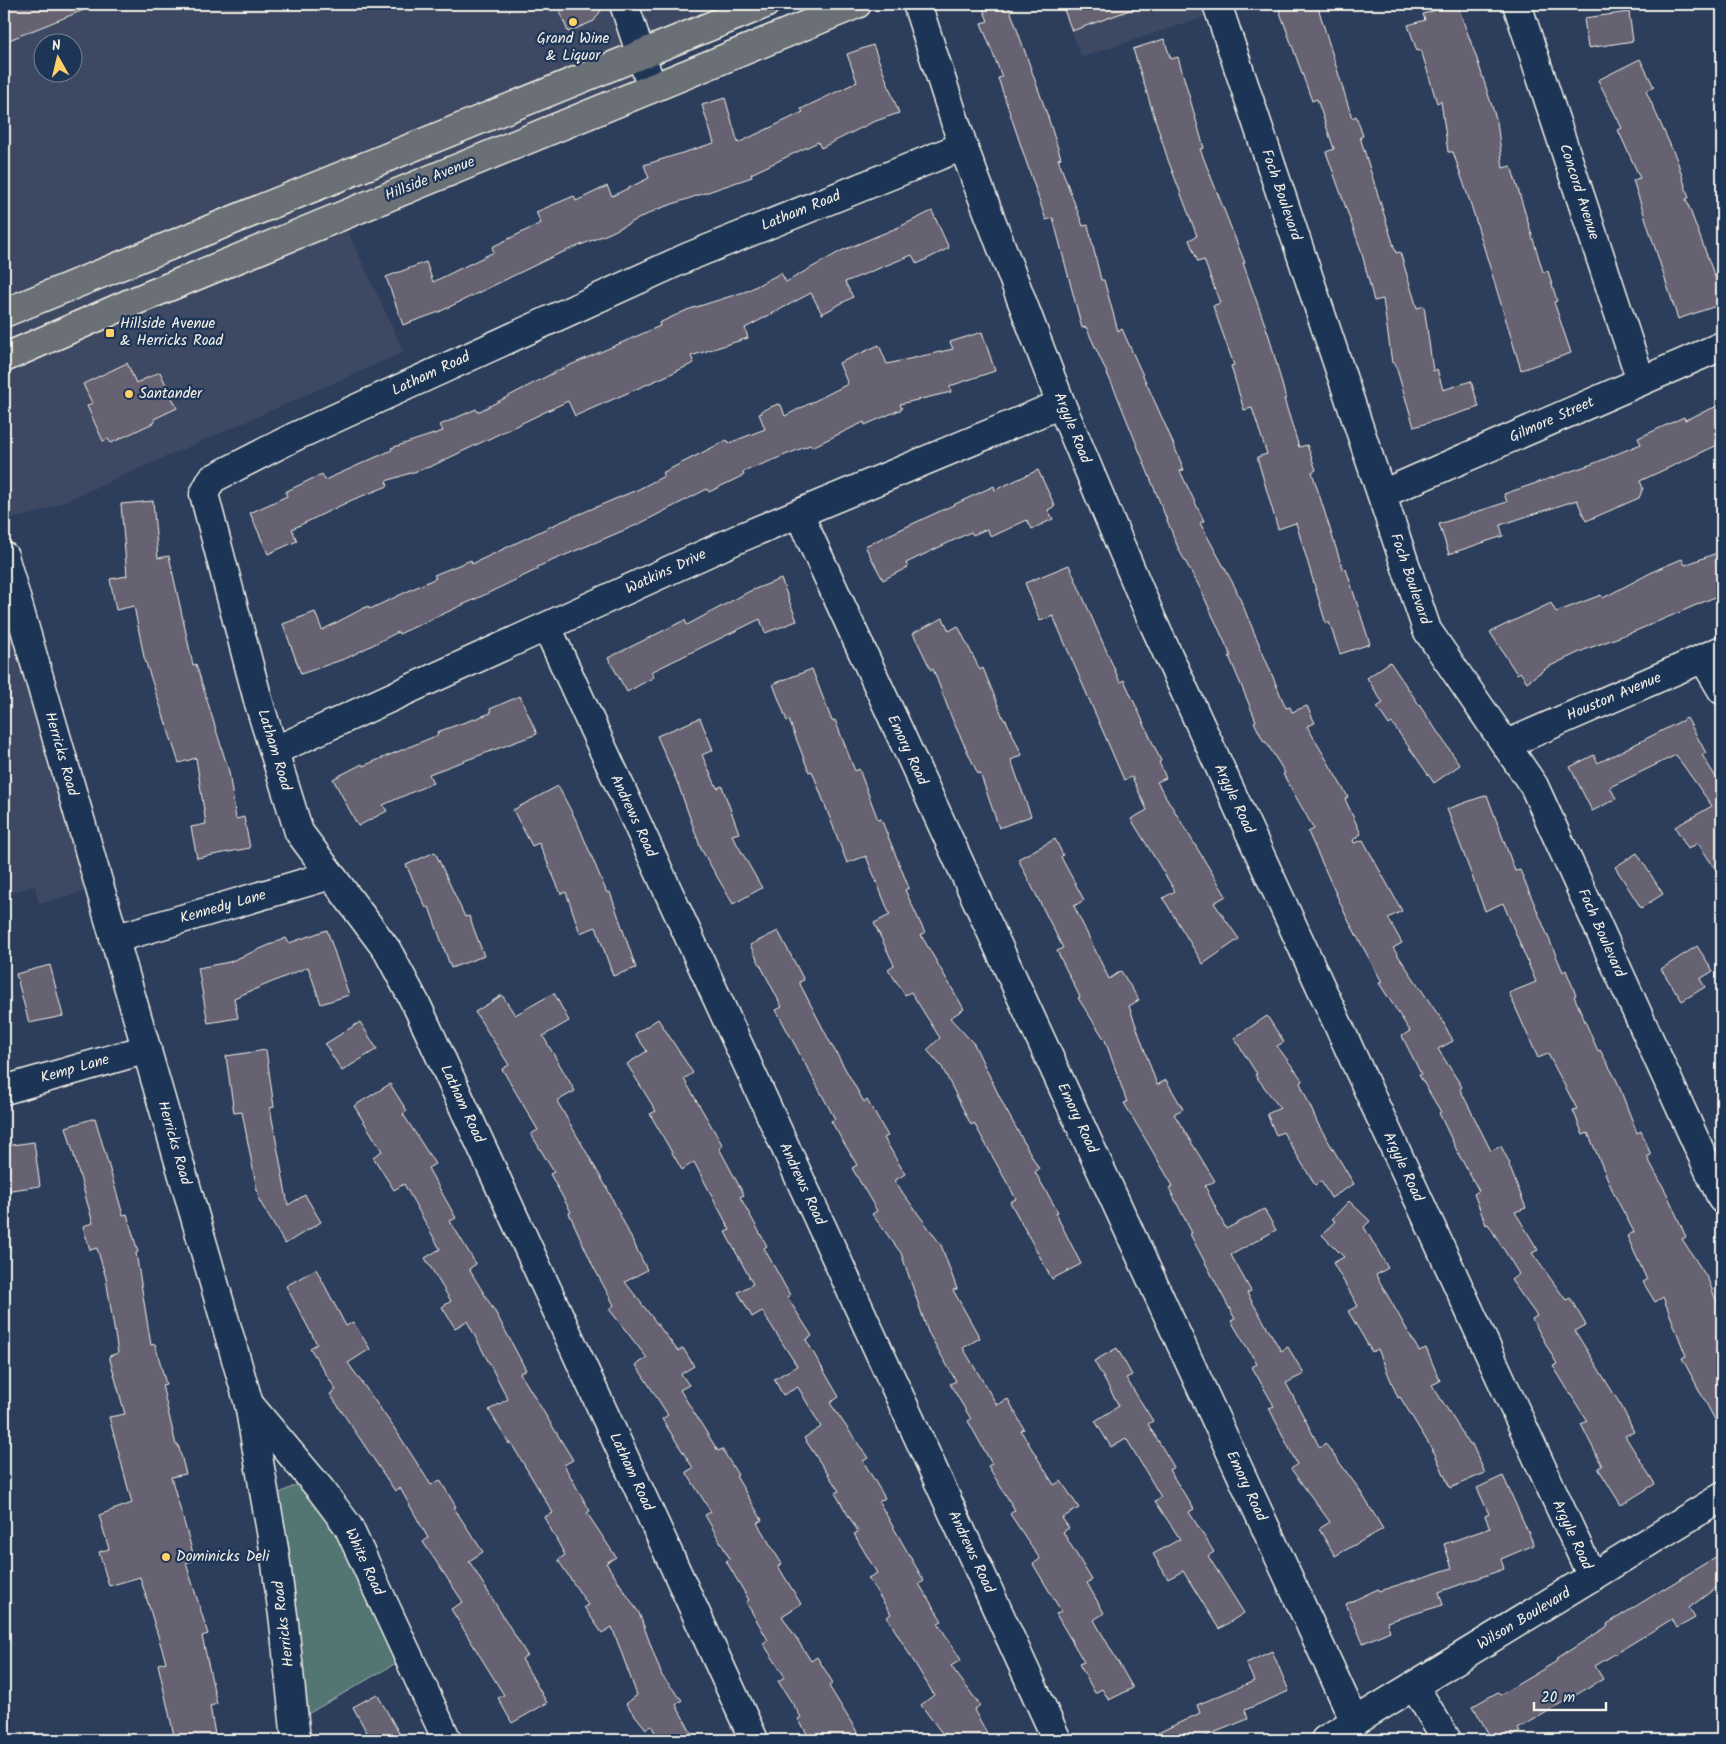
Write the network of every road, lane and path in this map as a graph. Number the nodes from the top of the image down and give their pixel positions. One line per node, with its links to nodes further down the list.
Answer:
1 (624, 4): 7 (street)
2 (765, 4): 7 (main road)
3 (857, 4): 8 (main road, Hillside Avenue)
4 (916, 4): 9 (street, Argyle Road)
5 (1216, 4): 15 (street, Foch Boulevard)
6 (1517, 4): 13 (street, Concord Avenue)
7 (641, 54): 8 (street); 10 (main road)
8 (652, 88): 12 (main road, Hillside Avenue)
9 (963, 146): 14 (street, Argyle Road); 22 (street, Latham Road)
10 (4, 313)
11 (1722, 346): 13 (street, Gilmore Street)
12 (4, 358)
13 (1641, 381): 15 (street, Gilmore Street)
14 (1061, 404): 16 (street, Watkins Drive); 30 (street, Argyle Road)
15 (1382, 494): 21 (street, Foch Boulevard)
16 (799, 514): 18 (street, Watkins Drive); 32 (street, Emory Road)
17 (4, 556): 24 (street, Herricks Road)
18 (546, 627): 22 (street, Watkins Drive); 36 (street, Andrews Road)
19 (1713, 654): 20 (street); 21 (street, Houston Avenue)
20 (1722, 690)
21 (1507, 744): 27 (street, Foch Boulevard)
22 (274, 751): 23 (street, Latham Road)
23 (331, 875): 24 (street, Kennedy Lane); 35 (street, Latham Road)
24 (114, 939): 25 (street, Herricks Road)
25 (147, 1049): 26 (street, Kemp Lane); 28 (street, Herricks Road)
26 (4, 1090)
27 (1722, 1199)
28 (249, 1404): 33 (street, Herricks Road); 34 (street, White Road)
29 (1722, 1497): 30 (street, Wilson Boulevard)
30 (1592, 1577): 31 (street, Wilson Boulevard)
31 (1414, 1686): 32 (street, Wilson Boulevard); 38 (street)
32 (1355, 1722): 37 (street, Wilson Boulevard)
33 (296, 1740)
34 (447, 1740)
35 (754, 1740)
36 (1057, 1740)
37 (1325, 1740)
38 (1447, 1740)

